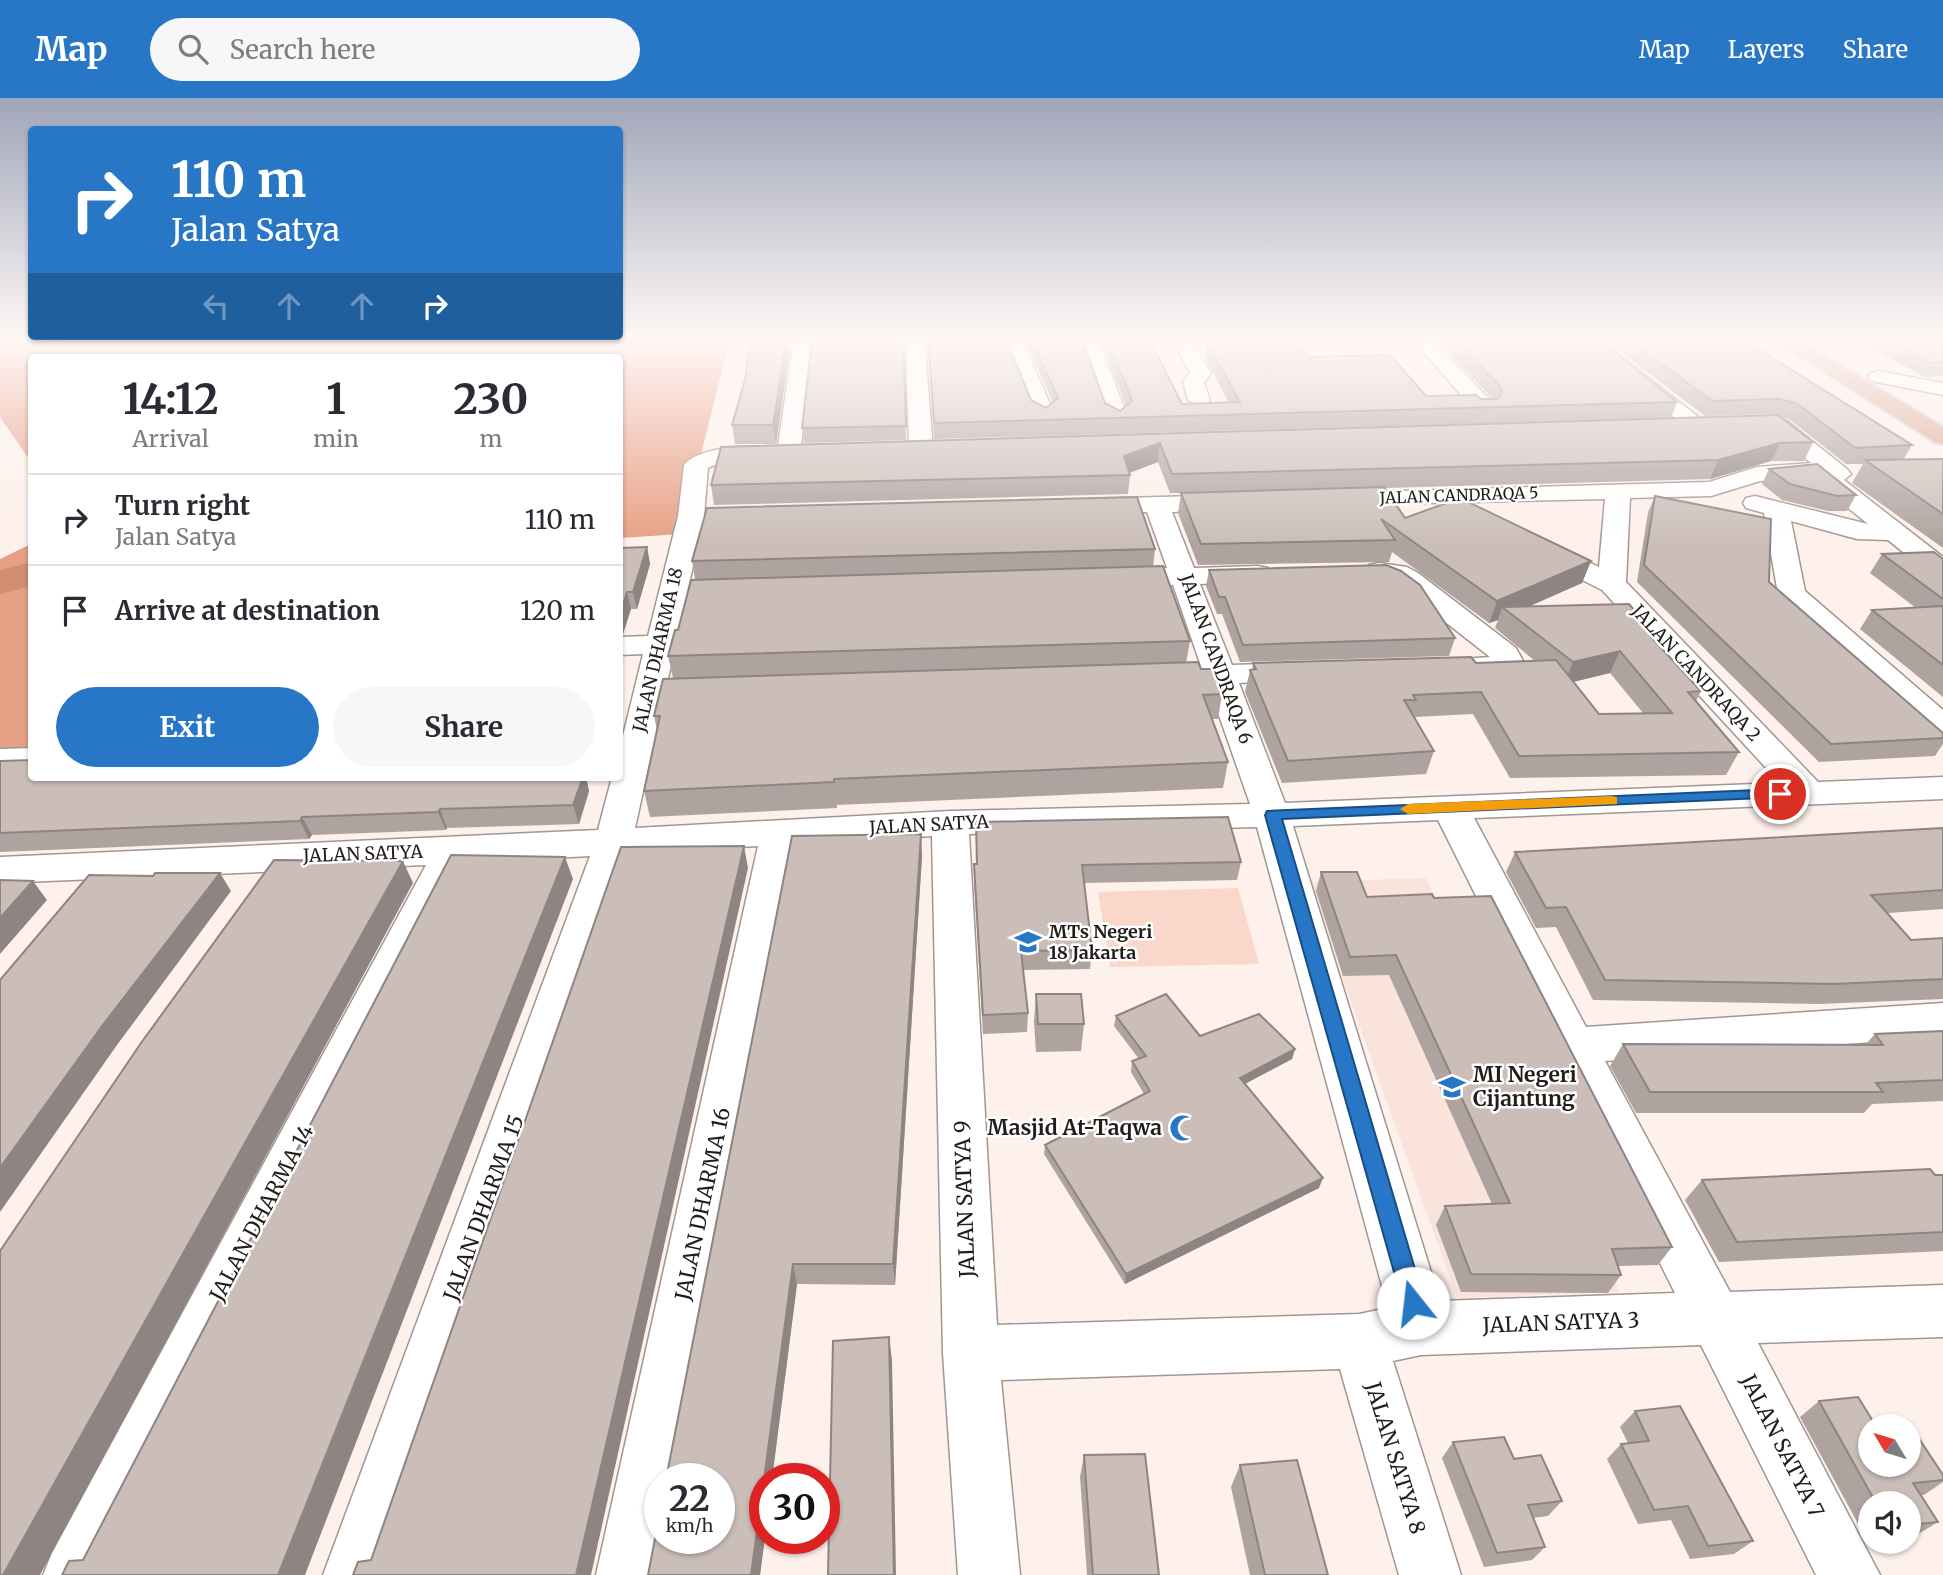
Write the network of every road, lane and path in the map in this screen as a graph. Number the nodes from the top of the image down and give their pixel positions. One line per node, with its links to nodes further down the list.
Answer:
1 (794, 406): 20 (street)
2 (924, 406): 17 (street)
3 (1040, 406): 8 (street)
4 (1113, 406): 10 (street)
5 (1673, 406): 13 (street)
6 (1892, 406): 15 (main road)
7 (1927, 406): 9 (main road)
8 (1044, 415)
9 (1943, 415)
10 (1117, 418)
11 (1747, 424): 21 (street)
12 (1723, 425): 13 (street)
13 (1699, 426): 14 (street)
14 (1658, 427)
15 (1943, 437)
16 (949, 450): 17 (street)
17 (921, 451): 18 (street)
18 (894, 452)
19 (815, 454): 20 (street)
20 (788, 455): 39 (street, JALAN DHARMA 18)
21 (1834, 469): 22 (street, JALAN CANDRAQA 5); 31 (street)
22 (1711, 489): 23 (street, JALAN CANDRAQA 5); 29 (street)
23 (1618, 490): 24 (street, JALAN CANDRAQA 5); 38 (street)
24 (1433, 495): 25 (street, JALAN CANDRAQA 5); 30 (street)
25 (1309, 499)
26 (1254, 502): 27 (street)
27 (1157, 505): 28 (street); 36 (street, JALAN CANDRAQA 6)
28 (1061, 507)
29 (1776, 509): 31 (street); 45 (street)
30 (1481, 519)
31 (1890, 532): 33 (street)
32 (1517, 536): 38 (street, JALAN CANDRAQA 2)
33 (1943, 570)
34 (1359, 572): 41 (street)
35 (1279, 574): 36 (street)
36 (1186, 576): 37 (street); 43 (street, JALAN CANDRAQA 6)
37 (1088, 579)
38 (1612, 584): 52 (street, JALAN CANDRAQA 2)
39 (659, 644): 40 (street); 46 (street, JALAN DHARMA 18)
40 (623, 646)
41 (1430, 668)
42 (1333, 671): 43 (street)
43 (1222, 674): 44 (street); 54 (street, JALAN CANDRAQA 6)
44 (1138, 677)
45 (1943, 727)
46 (629, 729): 49 (street, JALAN DHARMA 18)
47 (28, 758): 48 (street)
48 (0, 760)
49 (623, 774)
50 (622, 781): 57 (street, JALAN DHARMA 18)
51 (1943, 788): 52 (street, JALAN SATYA)
52 (1808, 792): 53 (street, JALAN SATYA)
53 (1450, 808): 54 (street, JALAN SATYA); 65 (street, JALAN SATYA 7)
54 (1272, 815): 55 (street, JALAN SATYA); 68 (street, JALAN CANDRAQA 6)
55 (950, 824): 56 (street, JALAN SATYA); 70 (street, JALAN SATYA 9)
56 (779, 833): 57 (street, JALAN SATYA); 73 (street, JALAN DHARMA 16)
57 (614, 842): 58 (street, JALAN SATYA); 72 (street, JALAN DHARMA 15)
58 (452, 851): 59 (street, JALAN SATYA); 71 (street, JALAN DHARMA 14)
59 (281, 857): 60 (street, JALAN SATYA); 62 (street)
60 (103, 864): 61 (street, JALAN SATYA); 63 (street)
61 (0, 870)
62 (248, 902)
63 (69, 905)
64 (1943, 1020): 65 (street)
65 (1576, 1045): 67 (street, JALAN SATYA 7)
66 (1943, 1311): 67 (street, JALAN SATYA 3)
67 (1715, 1316): 68 (street, JALAN SATYA 3); 76 (street, JALAN SATYA 7)
68 (1421, 1328): 69 (street, JALAN SATYA 3)
69 (1359, 1341): 70 (street, JALAN SATYA 3); 75 (street, JALAN SATYA 8)
70 (971, 1353): 74 (street, JALAN SATYA 9)
71 (74, 1575)
72 (354, 1575)
73 (627, 1575)
74 (989, 1575)
75 (1430, 1575)
76 (1849, 1575)

